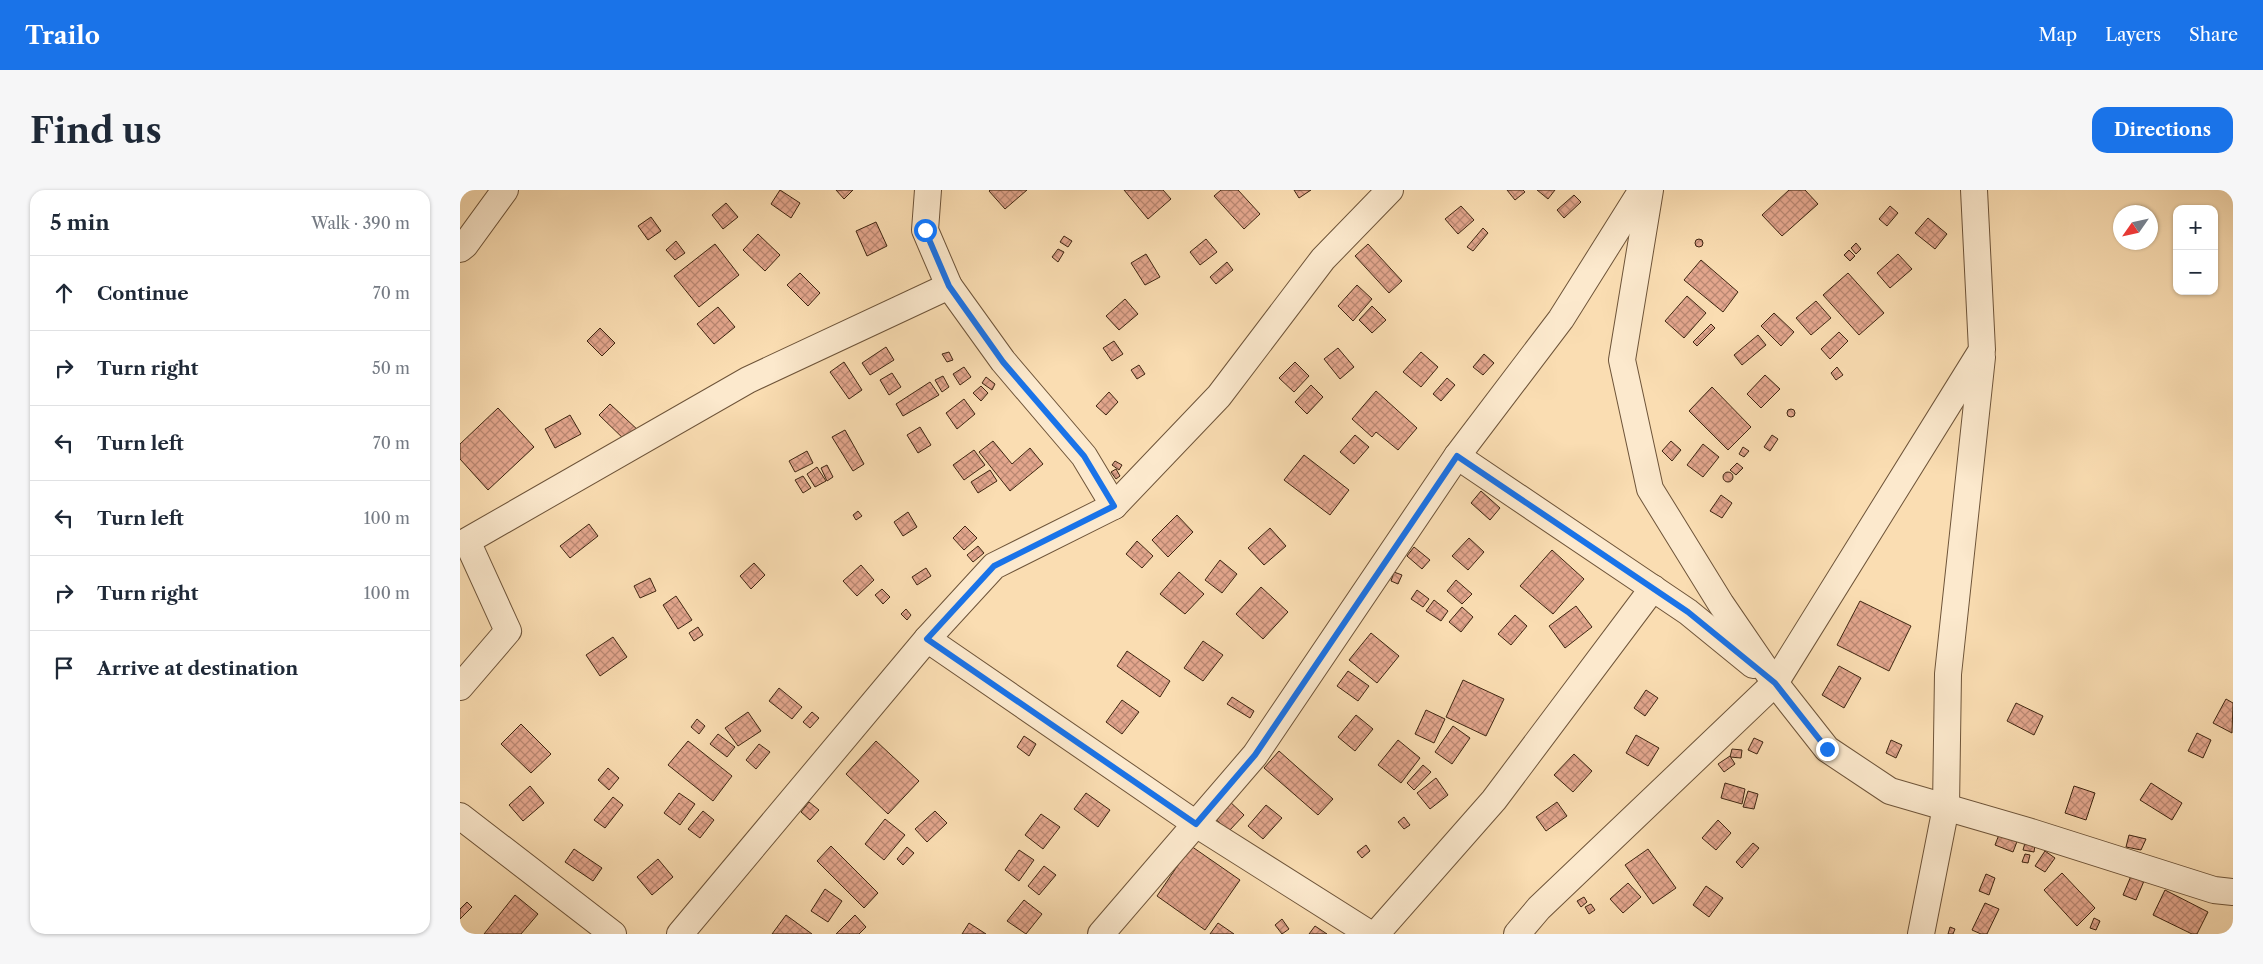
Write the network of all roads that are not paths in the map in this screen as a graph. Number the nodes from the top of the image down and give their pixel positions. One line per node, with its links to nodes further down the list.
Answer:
1 (505, 190): 7 (street)
2 (928, 190): 8 (street)
3 (1390, 190): 11 (street)
4 (1642, 190): 10 (street)
5 (1650, 190): 14 (street)
6 (1974, 190): 9 (street)
7 (460, 249)
8 (949, 286): 11 (street); 15 (street)
9 (1982, 350): 14 (street); 16 (street)
10 (1457, 456): 12 (street); 18 (street)
11 (1114, 506): 13 (street)
12 (1653, 588): 14 (street); 24 (street)
13 (927, 639): 18 (street); 21 (street)
14 (1775, 683): 16 (street); 25 (street)
15 (460, 687)
16 (1946, 808): 19 (street); 26 (street)
17 (460, 816): 20 (street)
18 (1196, 824): 22 (street); 23 (street)
19 (2233, 892)
20 (613, 934)
21 (680, 934)
22 (1101, 934)
23 (1370, 934)
24 (1376, 934)
25 (1517, 934)
26 (1921, 934)

